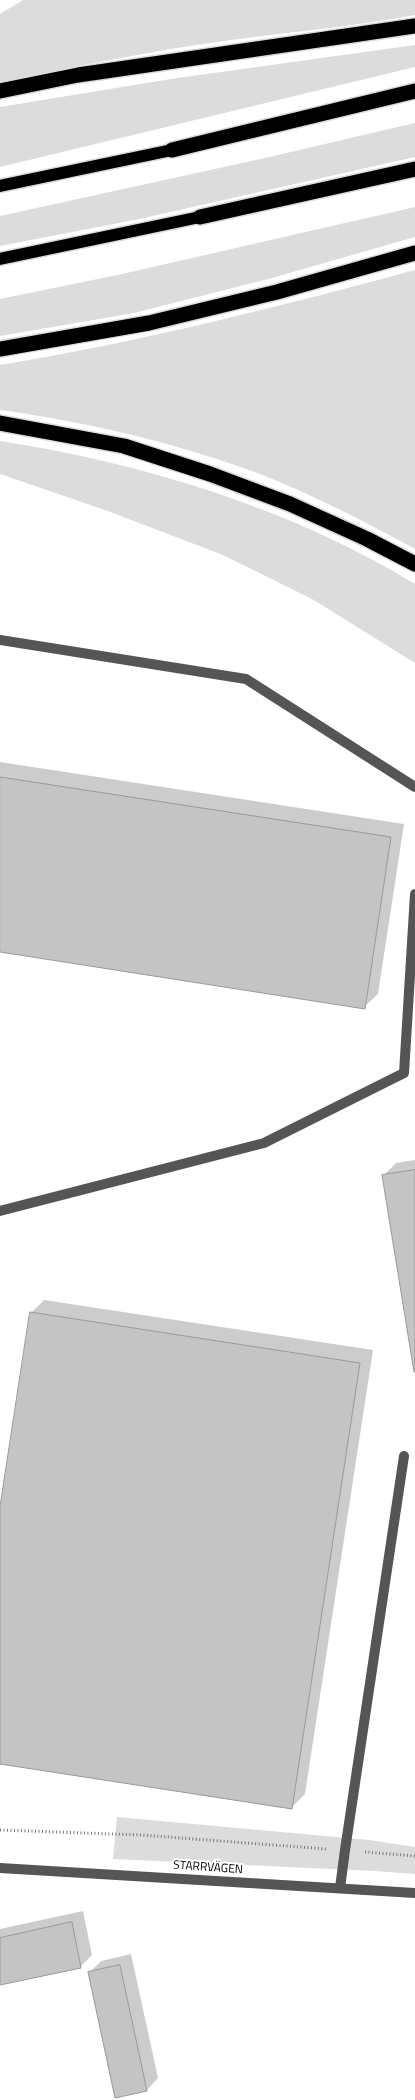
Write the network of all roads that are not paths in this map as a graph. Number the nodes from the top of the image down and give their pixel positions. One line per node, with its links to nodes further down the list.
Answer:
1 (415, 26): 2 (highway)
2 (0, 91)
3 (415, 91): 4 (highway)
4 (172, 150): 6 (main road)
5 (415, 169): 7 (highway)
6 (0, 186)
7 (200, 217): 9 (main road)
8 (415, 253): 10 (highway)
9 (0, 259)
10 (0, 349)
11 (0, 423): 12 (highway)
12 (415, 564)
13 (0, 640): 14 (street)
14 (415, 787)
15 (415, 894): 16 (street)
16 (0, 1211)
17 (404, 1456): 19 (street)
18 (0, 1868): 19 (street, STARRVÄGEN)
19 (340, 1888): 20 (street, STARRVÄGEN)
20 (415, 1893)

